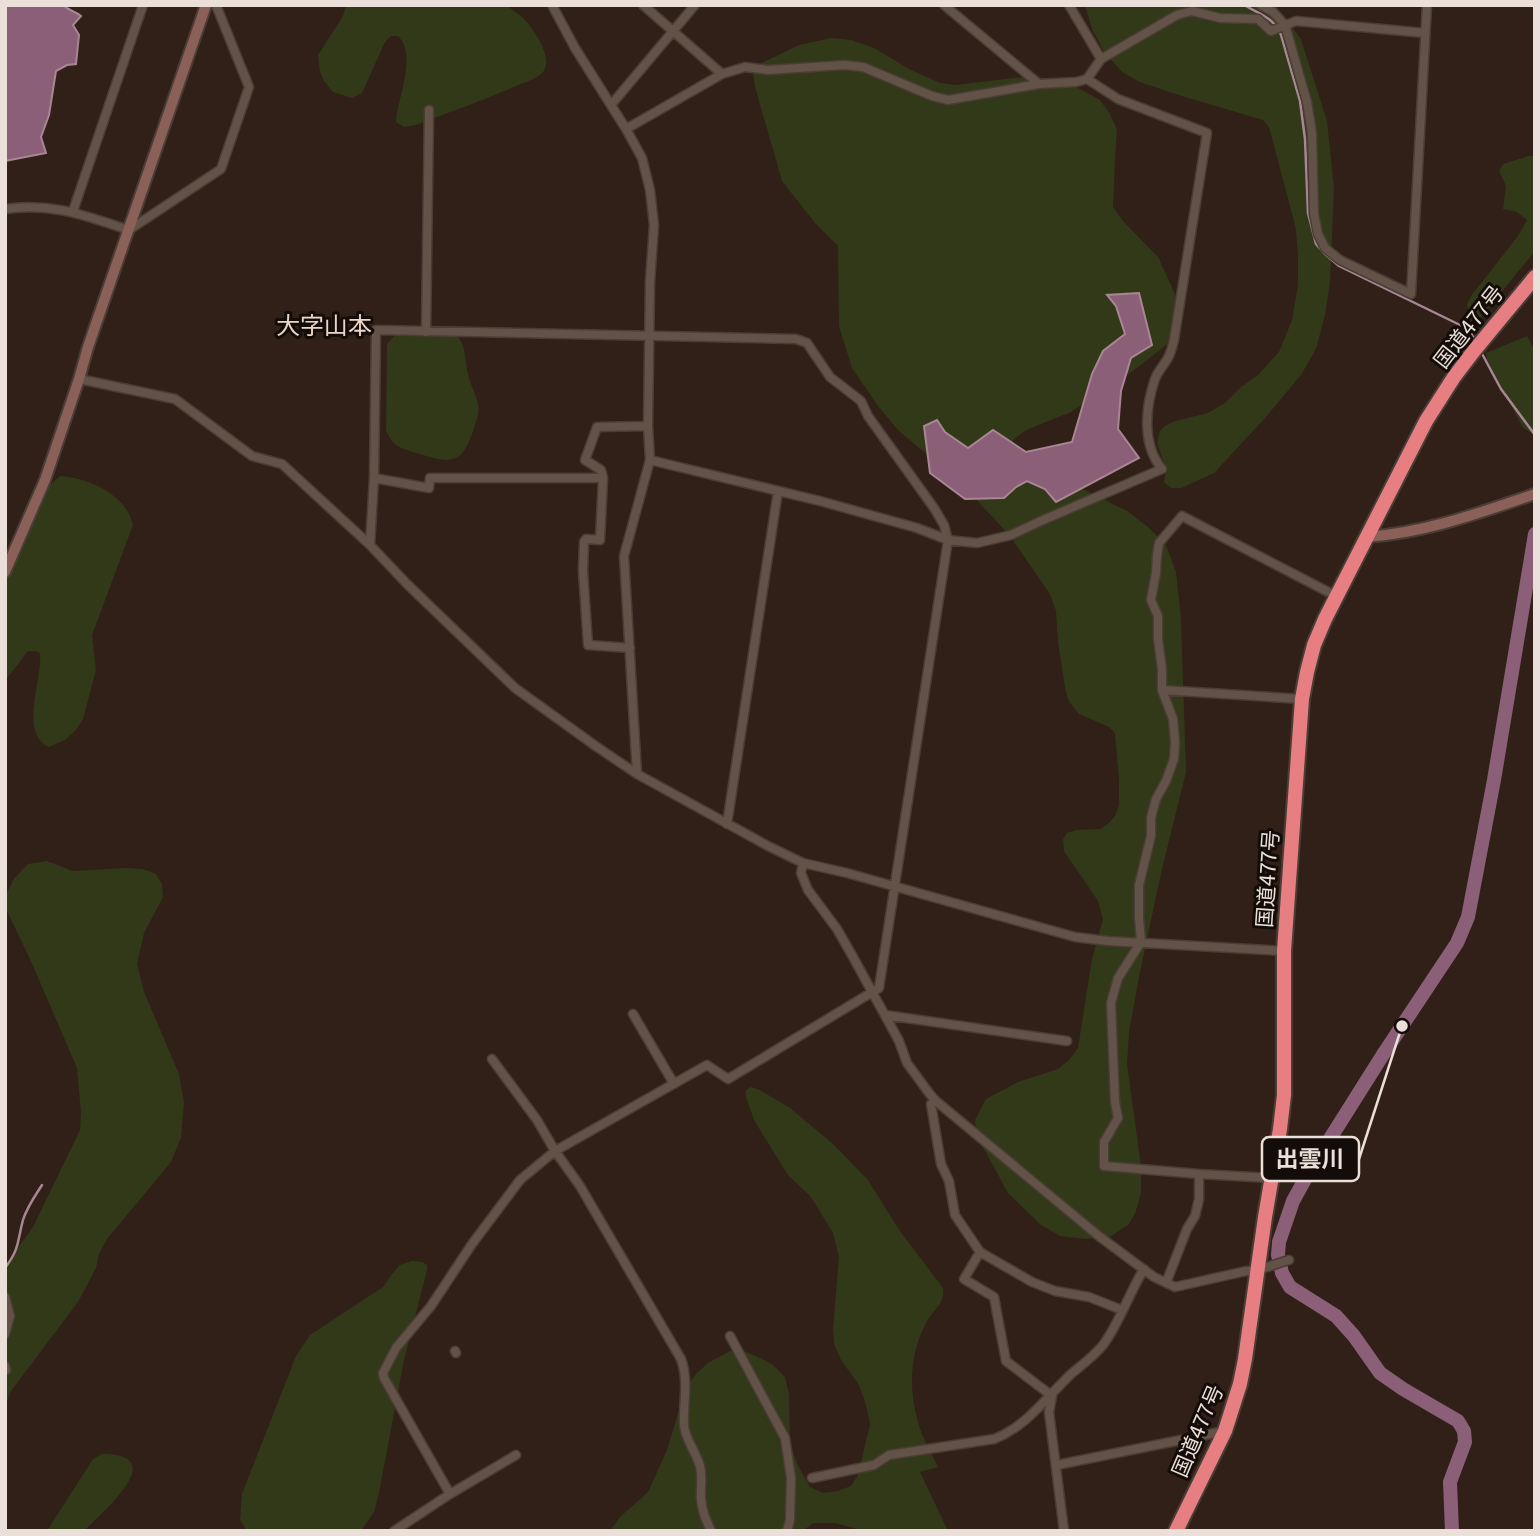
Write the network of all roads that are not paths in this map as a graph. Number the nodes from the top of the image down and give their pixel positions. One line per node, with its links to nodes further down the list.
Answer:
1 (143, 5): 24 (street)
2 (206, 5): 25 (street)
3 (216, 5): 25 (street)
4 (552, 5): 12 (street)
5 (562, 5): 12 (street)
6 (643, 5): 14 (street)
7 (695, 5): 14 (street)
8 (944, 5): 19 (street)
9 (1069, 5): 16 (street)
10 (1261, 5): 13 (street)
11 (1427, 5): 15 (street)
12 (558, 15): 20 (street)
13 (1280, 27): 15 (street); 15 (street); 16 (street)
14 (673, 31): 17 (street); 20 (street)
15 (1425, 33)
16 (1101, 59): 18 (street)
17 (722, 74): 19 (street); 22 (street)
18 (1087, 79): 19 (street); 37 (street)
19 (1039, 84)
20 (611, 105): 22 (street)
21 (429, 110): 27 (street)
22 (626, 128): 28 (street)
23 (5, 209): 24 (street)
24 (73, 211): 25 (street)
25 (129, 230): 29 (street)
26 (1535, 277): 36 (highway, 国道477号)
27 (426, 332): 28 (street); 32 (street)
28 (649, 336): 30 (street); 37 (street)
29 (79, 379): 38 (street); 39 (street)
30 (648, 426): 31 (street); 33 (street)
31 (650, 460): 34 (street); 41 (street)
32 (374, 478): 33 (street); 38 (street)
33 (603, 478): 41 (street)
34 (778, 491): 37 (street); 45 (street)
35 (1530, 496): 36 (street)
36 (1366, 537): 40 (highway, 国道477号)
37 (948, 540): 47 (street)
38 (370, 545): 44 (street)
39 (5, 572)
40 (1336, 596): 42 (street); 43 (highway, 国道477号)
41 (630, 648): 44 (street)
42 (1162, 690): 43 (street); 48 (street)
43 (1302, 699): 49 (highway, 国道477号)
44 (637, 774): 45 (street)
45 (727, 824): 46 (street)
46 (803, 863): 47 (street); 50 (street)
47 (894, 886): 48 (street); 50 (street)
48 (1142, 942): 49 (street); 58 (street)
49 (1284, 951): 59 (highway, 国道477号)
50 (874, 993): 52 (street); 55 (street)
51 (633, 1014): 55 (street)
52 (885, 1014): 53 (street); 56 (street)
53 (1067, 1041)
54 (492, 1059): 57 (street)
55 (674, 1084): 57 (street)
56 (936, 1101): 60 (street); 63 (street)
57 (555, 1152): 74 (street); 76 (street)
58 (1199, 1174): 59 (street); 64 (street)
59 (1271, 1178): 62 (highway, 国道477号)
60 (980, 1252): 66 (street); 69 (street)
61 (1289, 1260): 62 (street)
62 (1264, 1268): 64 (street); 70 (highway, 国道477号)
63 (1144, 1269): 64 (street); 66 (street)
64 (1166, 1283)
65 (5, 1297): 67 (street)
66 (1122, 1310): 69 (street)
67 (5, 1334)
68 (730, 1336): 77 (street)
69 (1052, 1396): 72 (street); 73 (street)
70 (1225, 1432): 72 (street); 79 (highway, 国道477号)
71 (516, 1455): 74 (street)
72 (1057, 1465): 78 (street)
73 (812, 1478)
74 (450, 1494): 75 (street)
75 (394, 1531)
76 (711, 1531)
77 (787, 1531)
78 (1064, 1531)
79 (1176, 1531)

